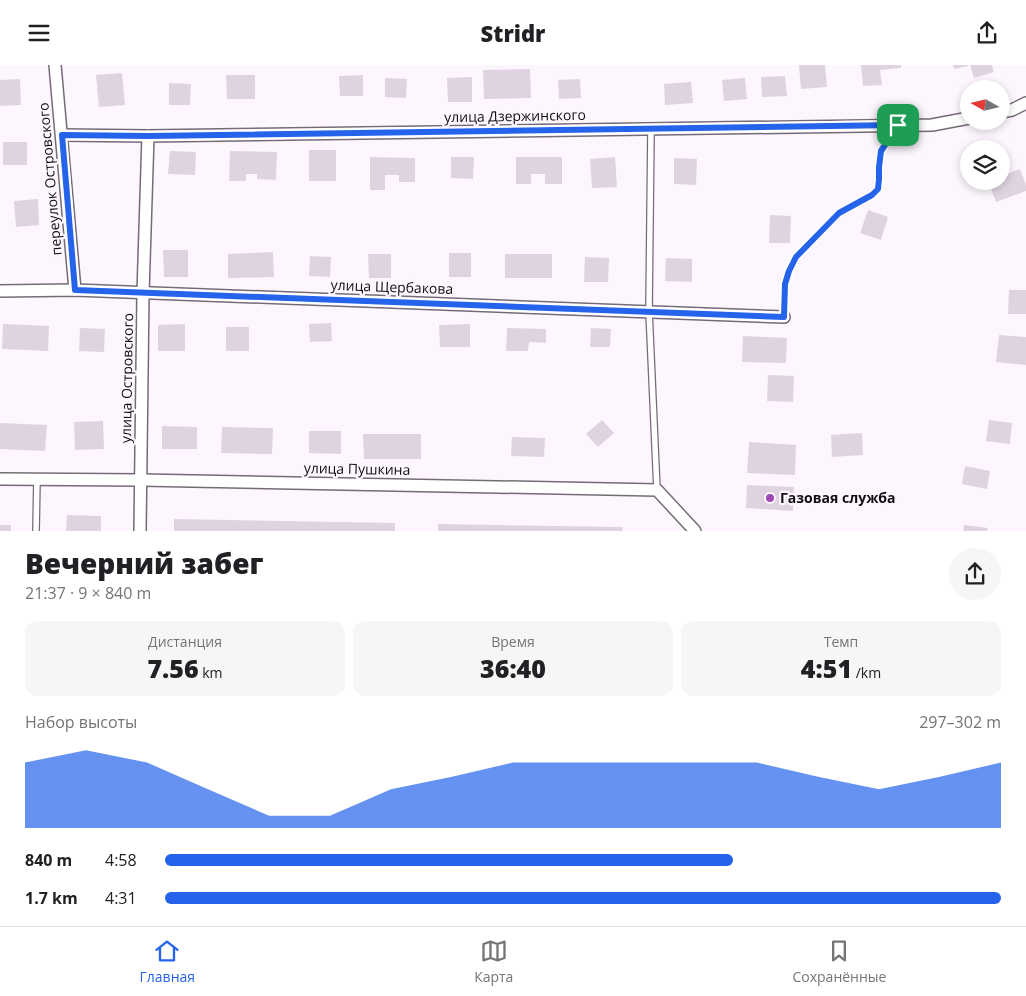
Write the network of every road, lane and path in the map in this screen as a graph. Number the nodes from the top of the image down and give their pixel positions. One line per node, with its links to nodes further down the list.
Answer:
1 (55, 65): 7 (street, переулок Островского)
2 (1026, 103): 3 (street)
3 (1010, 110)
4 (960, 120): 5 (street, улица Дзержинского)
5 (898, 125): 6 (street, улица Дзержинского); 13 (lane)
6 (651, 129): 8 (street, улица Дзержинского); 12 (lane)
7 (62, 135): 8 (street, улица Дзержинского); 9 (street, переулок Островского)
8 (148, 136): 11 (street, улица Островского)
9 (75, 290): 10 (street, улица Щербакова); 11 (street, улица Щербакова)
10 (0, 291)
11 (143, 293): 12 (street, улица Щербакова); 16 (street, улица Островского)
12 (649, 311): 13 (street, улица Щербакова); 17 (lane)
13 (784, 317)
14 (0, 479): 15 (street, улица Пушкина)
15 (37, 479): 16 (street, улица Пушкина); 18 (lane)
16 (141, 480): 17 (street, улица Пушкина); 19 (street, улица Островского)
17 (657, 491): 20 (street)
18 (36, 531)
19 (140, 531)
20 (695, 531)

